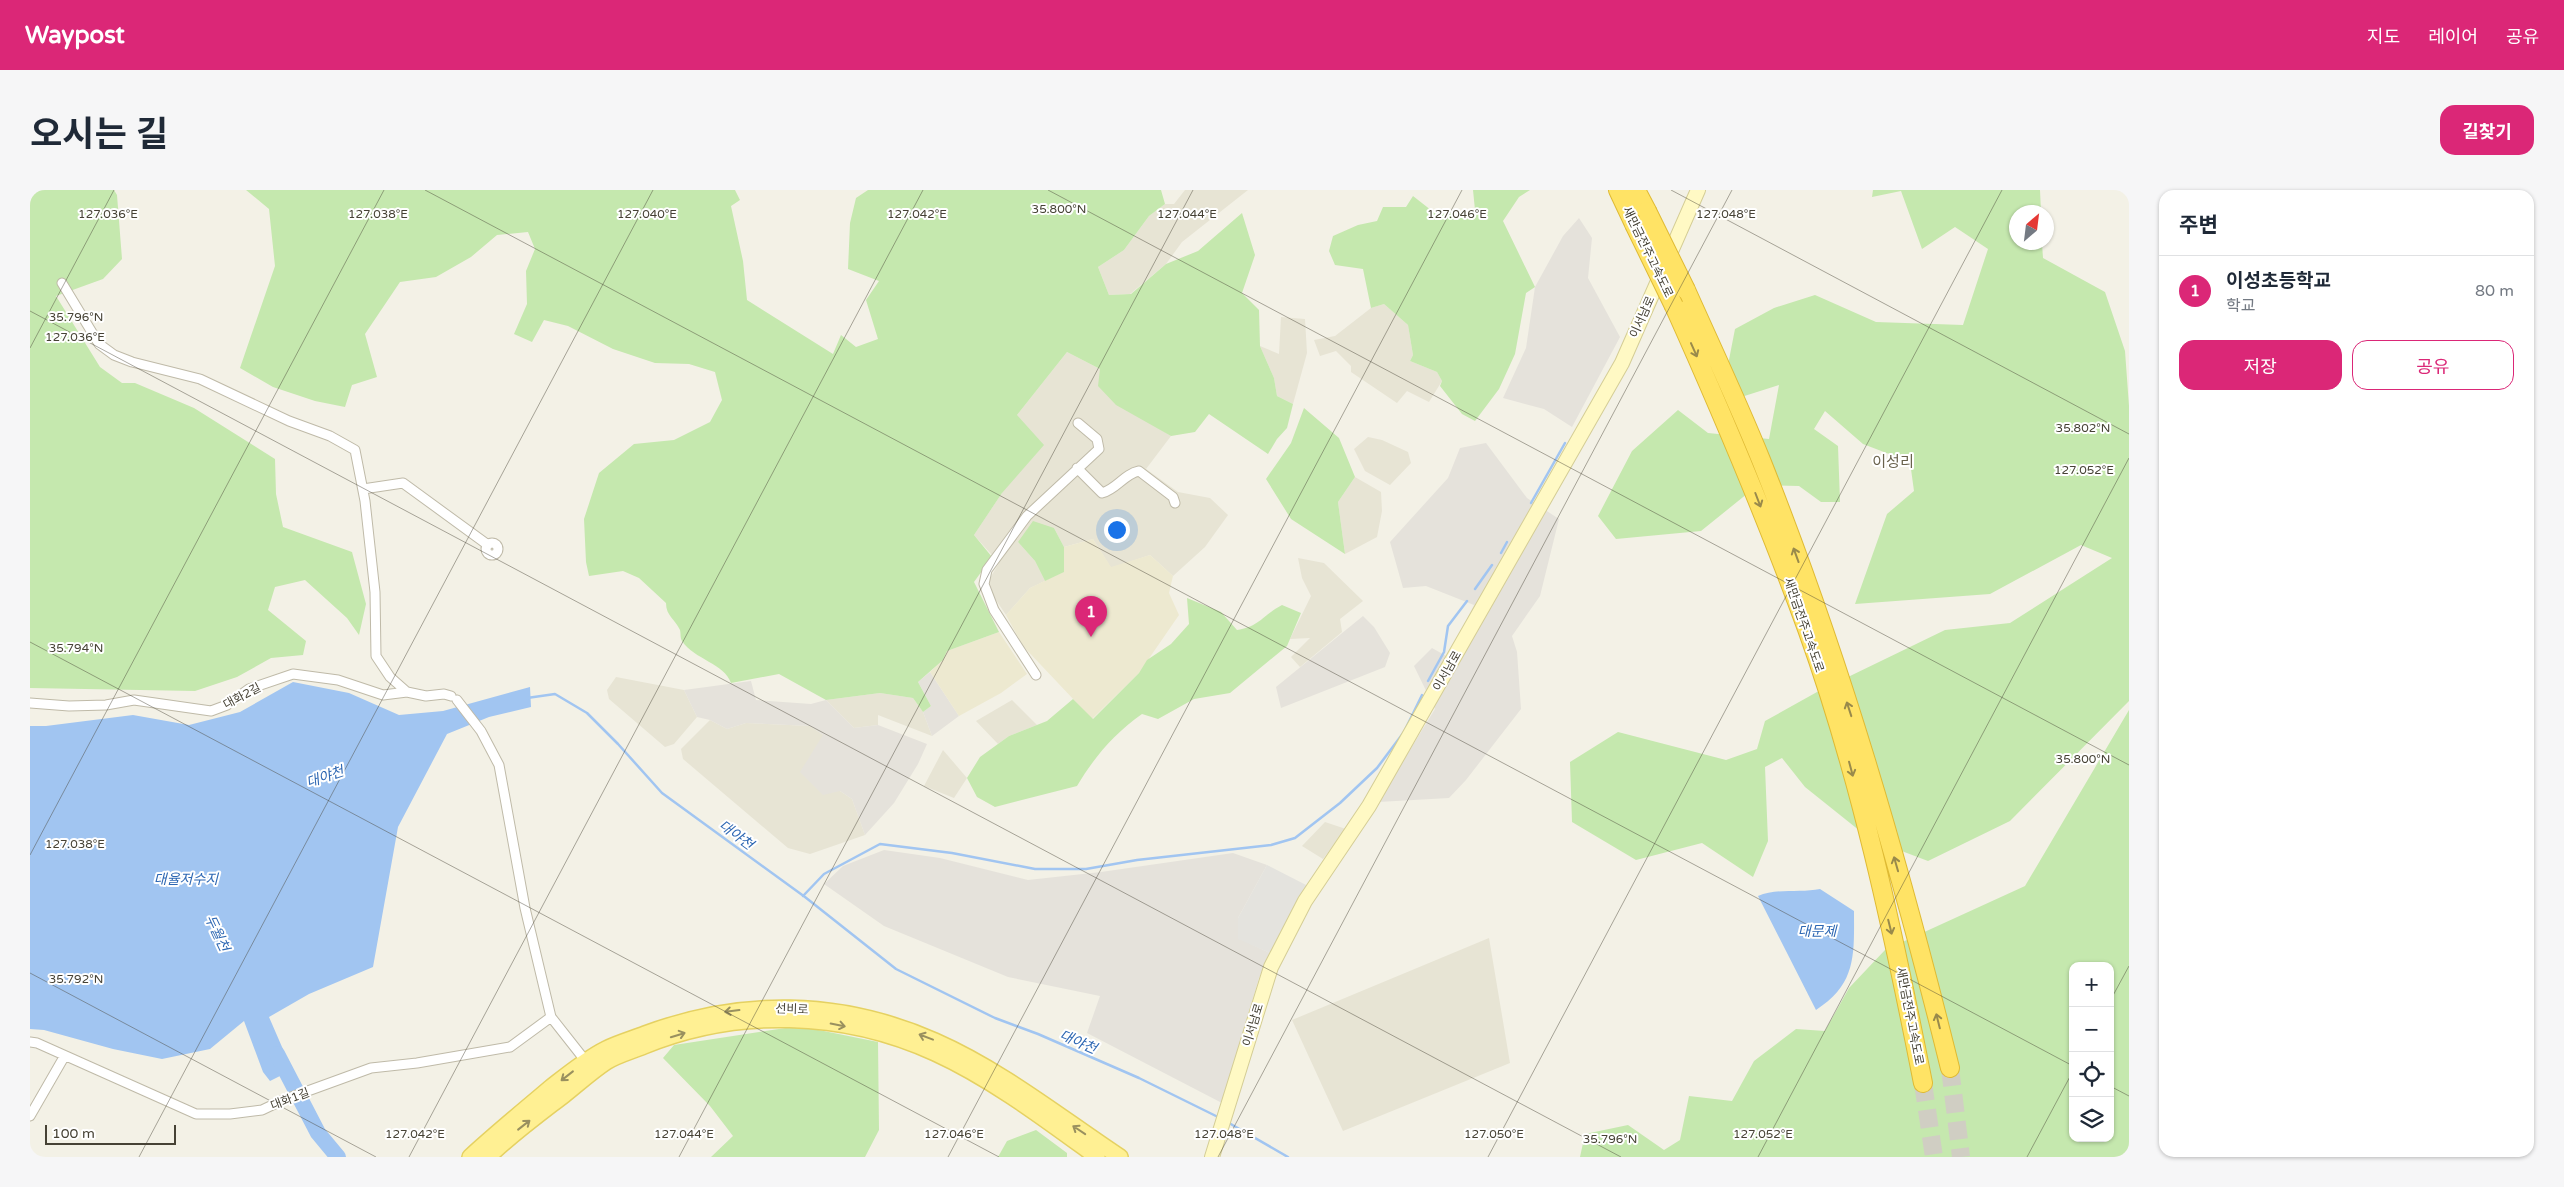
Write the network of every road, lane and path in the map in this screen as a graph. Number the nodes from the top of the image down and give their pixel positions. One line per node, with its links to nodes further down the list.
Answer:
1 (1618, 190): 4 (highway, 새만금전주고속도로)
2 (1636, 190): 4 (highway, 새만금전주고속도로)
3 (1698, 190): 25 (main road, 이서남로)
4 (1641, 217): 18 (highway, 새만금전주고속도로, one-way to 4, bridge); 19 (highway, 새만금전주고속도로, one-way to 19, bridge)
5 (62, 283): 8 (street)
6 (1078, 423): 7 (street)
7 (1076, 468): 9 (street); 11 (street)
8 (363, 489): 10 (street); 12 (street)
9 (1175, 503)
10 (488, 545)
11 (1036, 676)
12 (407, 692): 13 (street, 대화2길); 14 (street, 대화2길)
13 (30, 703)
14 (551, 1017): 16 (street, 대화1길); 17 (street)
15 (30, 1042): 16 (street, 대화1길)
16 (64, 1057): 20 (street)
17 (589, 1067): 21 (main road, 선비로, one-way to 21); 22 (main road, 선비로, one-way to 17); 23 (main road, 선비로, one-way to 23); 24 (main road, 선비로, one-way to 17)
18 (1950, 1068)
19 (1923, 1083)
20 (30, 1116)
21 (470, 1157)
22 (488, 1157)
23 (1097, 1157)
24 (1120, 1157)
25 (1212, 1157)

